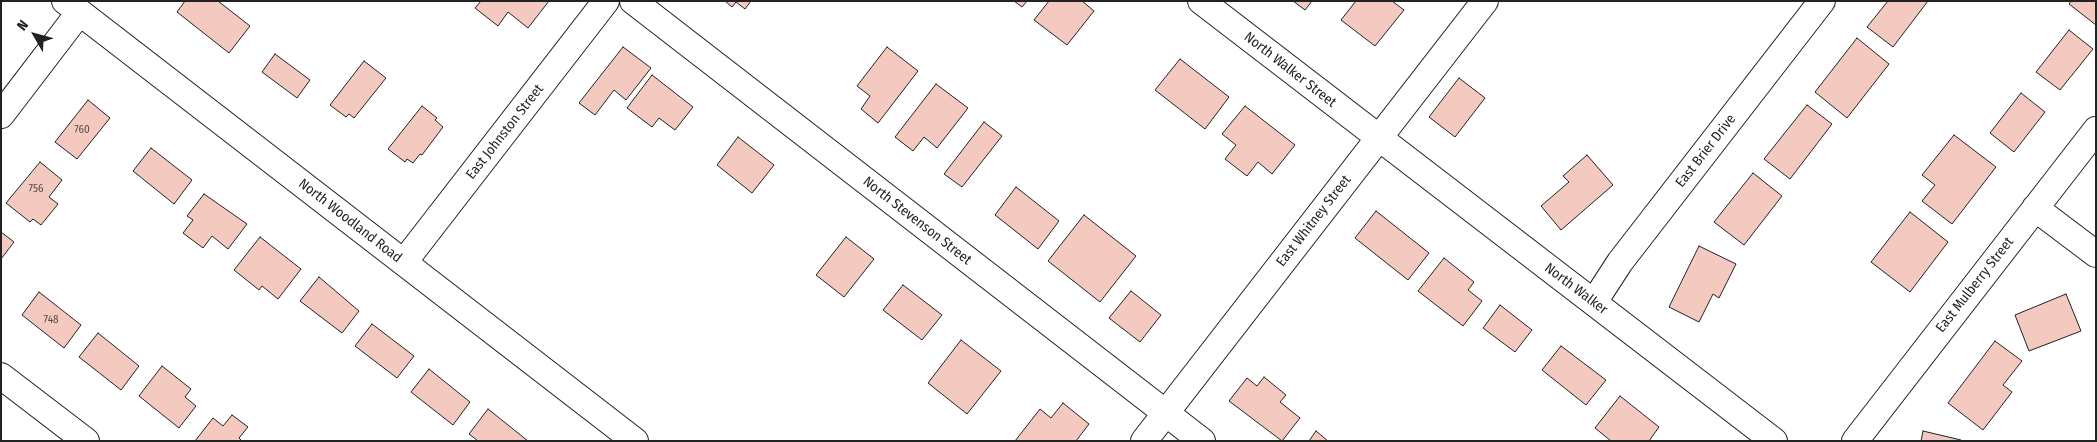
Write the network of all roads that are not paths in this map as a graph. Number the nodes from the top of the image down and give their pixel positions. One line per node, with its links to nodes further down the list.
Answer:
1 (606, 1): 12 (street, East Johnston Street)
2 (633, 1): 15 (street, North Stevenson Street)
3 (1201, 1): 9 (street, North Walker Street)
4 (1485, 1): 9 (street, East Whitney Street)
5 (1822, 1): 13 (street, East Brier Drive)
6 (72, 7): 7 (street); 12 (street, North Woodland Road)
7 (1, 115)
8 (2096, 130): 10 (street, East Mulberry Street)
9 (1379, 138): 13 (street, North Walker); 15 (street, East Whitney Street)
10 (2035, 208): 11 (street); 21 (street, East Mulberry Street)
11 (2096, 254)
12 (404, 262): 17 (street, North Woodland Road)
13 (1594, 302): 20 (street, North Walker)
14 (1, 376): 16 (street)
15 (1165, 412): 18 (street, East Whitney Street); 19 (street, North Stevenson Street)
16 (86, 441)
17 (635, 441)
18 (1144, 441)
19 (1202, 441)
20 (1774, 441)
21 (1855, 441)

